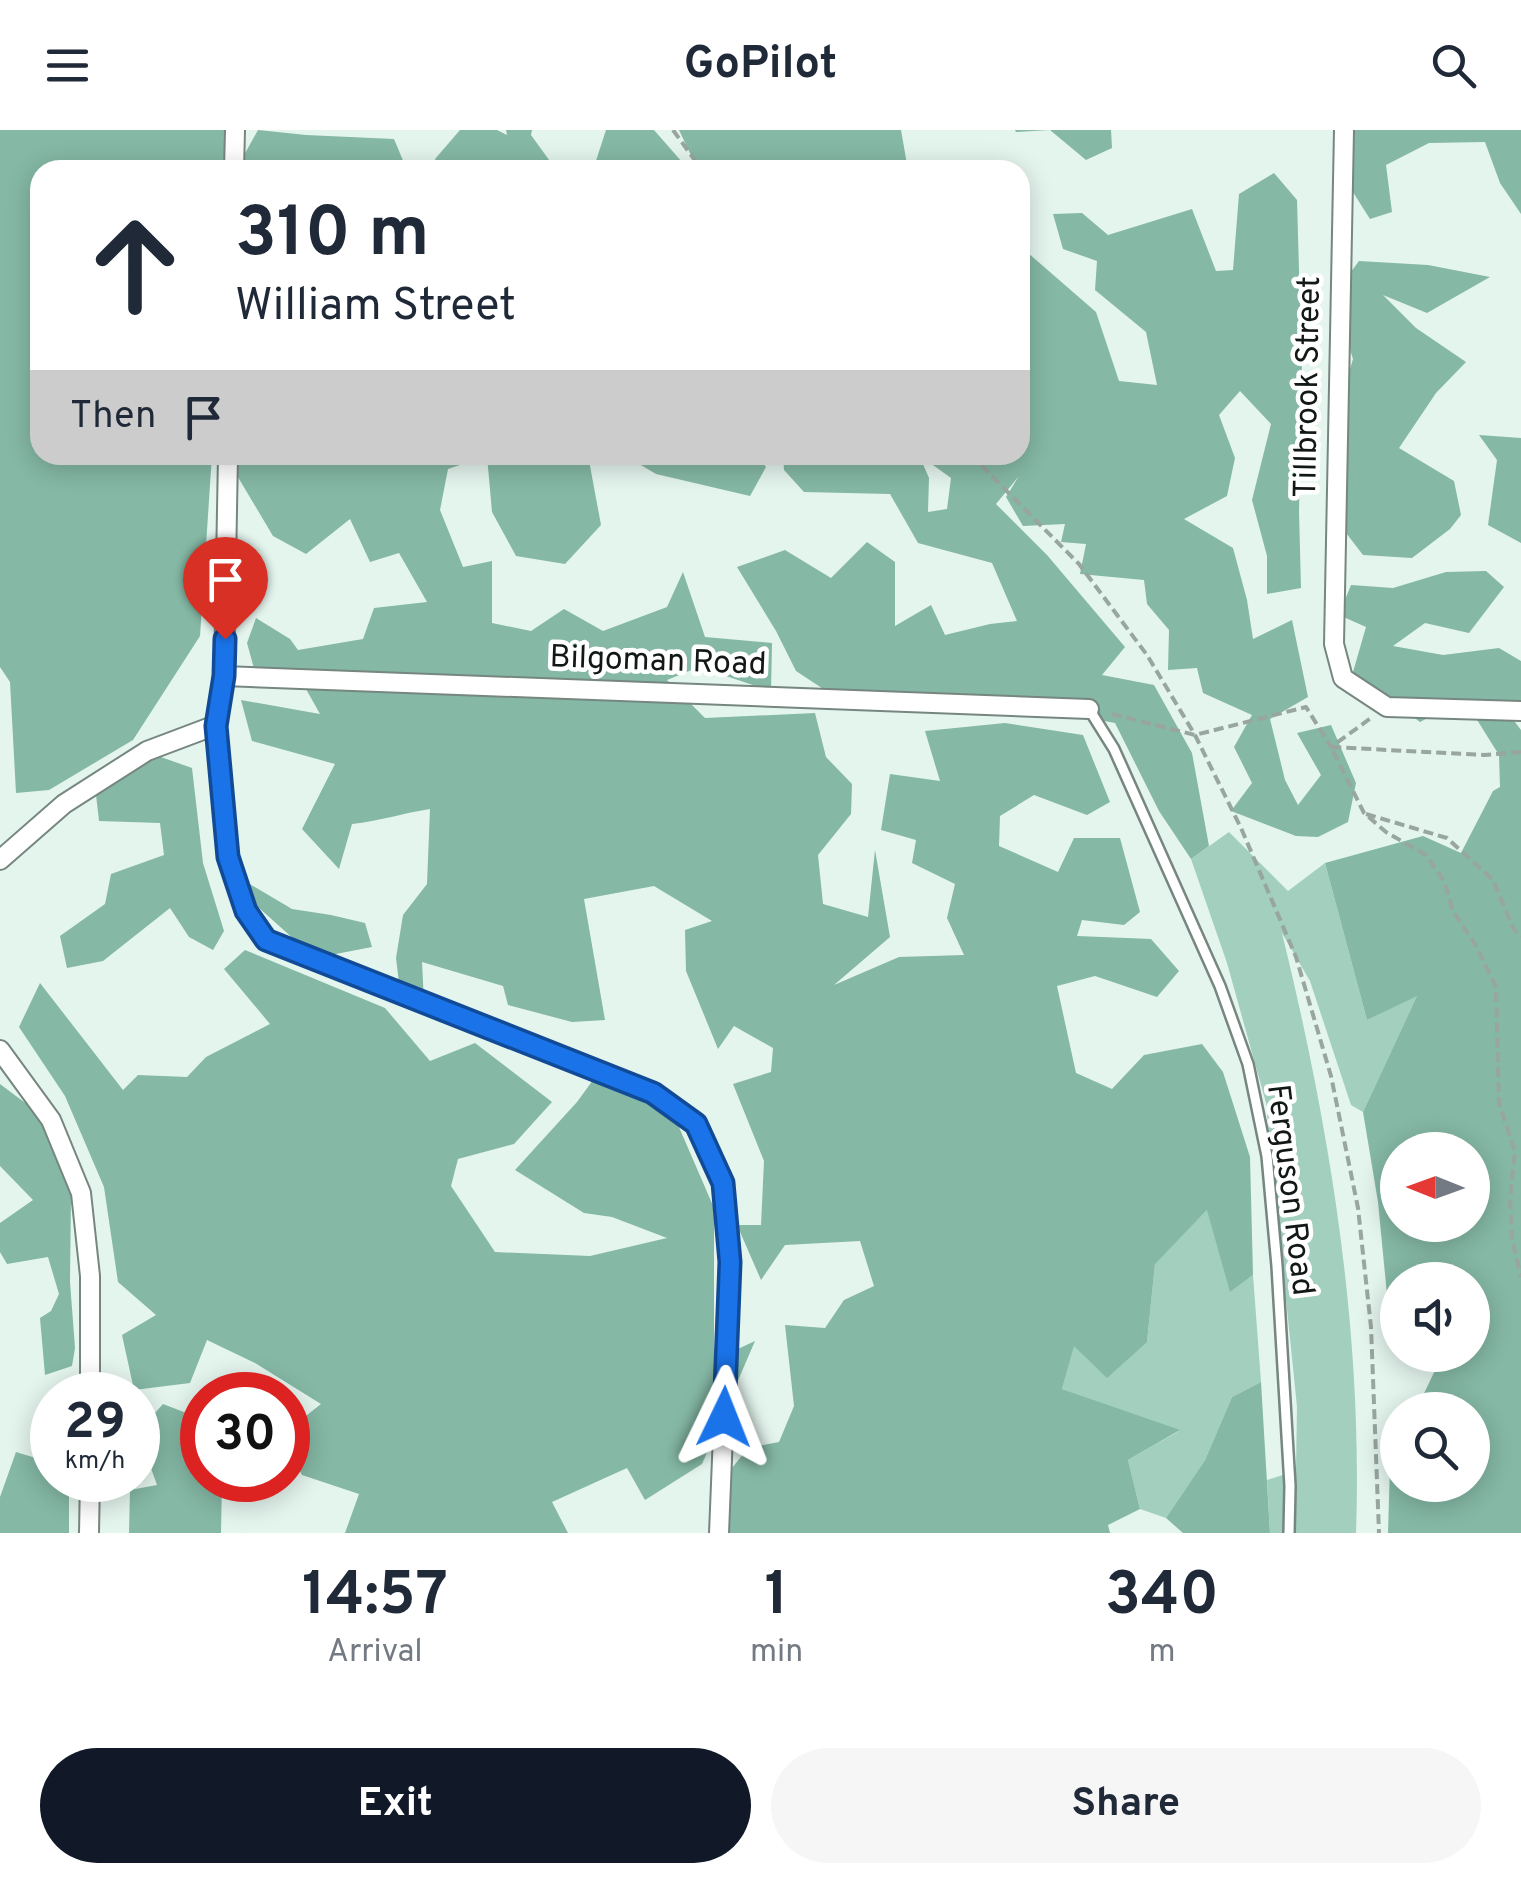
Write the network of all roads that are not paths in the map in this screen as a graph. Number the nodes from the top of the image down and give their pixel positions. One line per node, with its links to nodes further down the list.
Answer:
1 (235, 130): 3 (street)
2 (1344, 130): 7 (street, Tillbrook Street)
3 (234, 160)
4 (228, 465): 5 (street)
5 (224, 676): 6 (street, Bilgoman Road); 8 (street)
6 (1088, 708): 15 (lane, Ferguson Road)
7 (1521, 711)
8 (216, 726): 9 (street); 14 (street)
9 (0, 860)
10 (0, 1050): 11 (street)
11 (90, 1372)
12 (90, 1502): 13 (street)
13 (89, 1533)
14 (720, 1533)
15 (1289, 1533)

